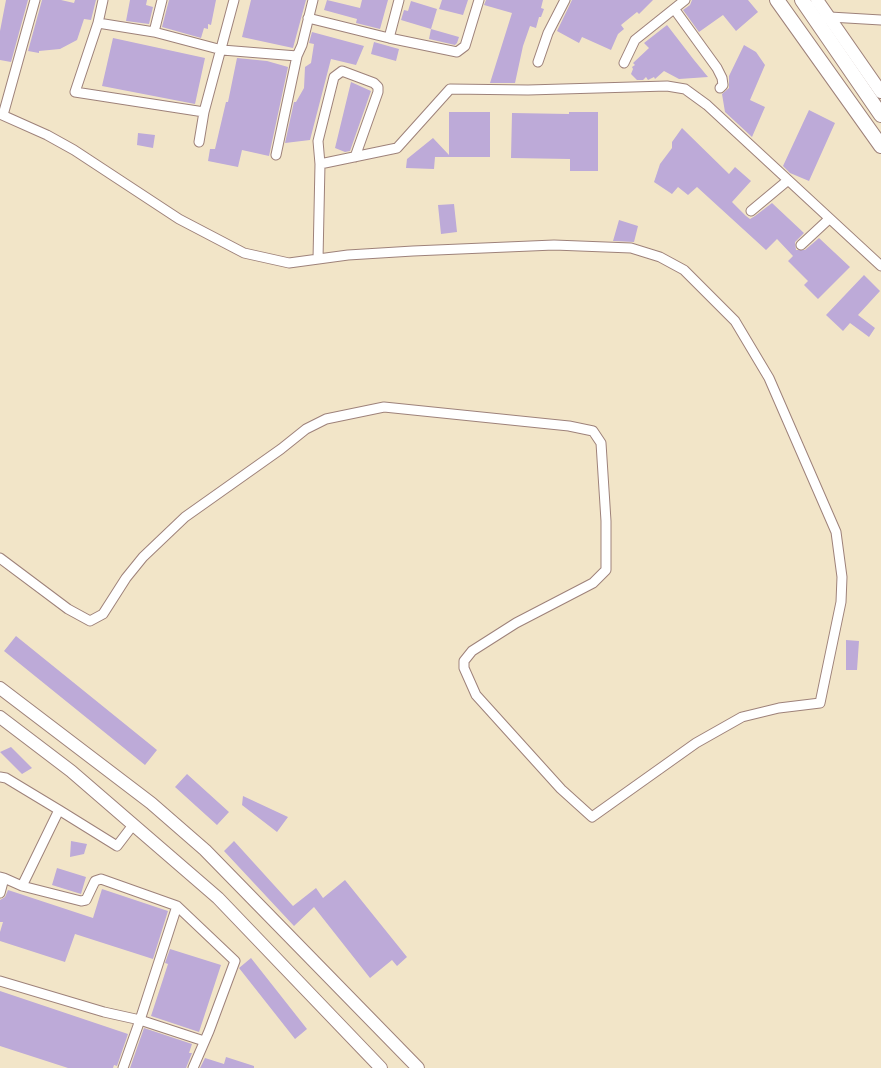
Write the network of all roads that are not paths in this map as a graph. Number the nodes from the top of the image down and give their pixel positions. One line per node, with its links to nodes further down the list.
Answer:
1 (35, 0): 28 (street)
2 (103, 0): 17 (street)
3 (162, 0): 18 (street)
4 (234, 0): 20 (street)
5 (313, 0): 14 (street)
6 (399, 0): 19 (street)
7 (479, 0): 19 (street)
8 (566, 0): 22 (street)
9 (685, 0): 13 (street)
10 (777, 0): 30 (main road)
11 (802, 0): 15 (main road)
12 (817, 0): 15 (street)
13 (675, 10): 23 (street); 24 (street)
14 (309, 18): 19 (street); 21 (street)
15 (823, 19): 16 (street); 25 (street); 27 (main road)
16 (881, 20)
17 (98, 23): 18 (street); 26 (street)
18 (154, 32): 20 (street)
19 (389, 38)
20 (222, 50): 21 (street); 26 (street)
21 (297, 56): 31 (street)
22 (538, 62)
23 (624, 63)
24 (720, 88)
25 (881, 92)
26 (204, 112): 29 (street)
27 (880, 113)
28 (2, 114): 38 (street)
29 (199, 142)
30 (881, 146)
31 (276, 155)
32 (355, 157): 33 (street); 33 (street); 34 (street)
33 (320, 164): 38 (street)
34 (787, 181): 35 (street); 36 (street)
35 (751, 211)
36 (829, 219): 37 (street); 39 (street)
37 (801, 245)
38 (318, 259): 40 (street)
39 (881, 266)
40 (0, 558)
41 (0, 688): 56 (street)
42 (0, 717): 45 (street)
43 (0, 777): 44 (street)
44 (59, 810): 45 (street); 47 (street)
45 (134, 825): 55 (street)
46 (2, 877): 47 (street); 48 (street)
47 (22, 886): 49 (street)
48 (0, 893)
49 (177, 906): 51 (street); 52 (street)
50 (0, 981): 51 (street)
51 (140, 1020): 52 (street); 53 (street)
52 (204, 1041): 54 (street)
53 (123, 1068)
54 (194, 1068)
55 (381, 1068)
56 (418, 1068)

